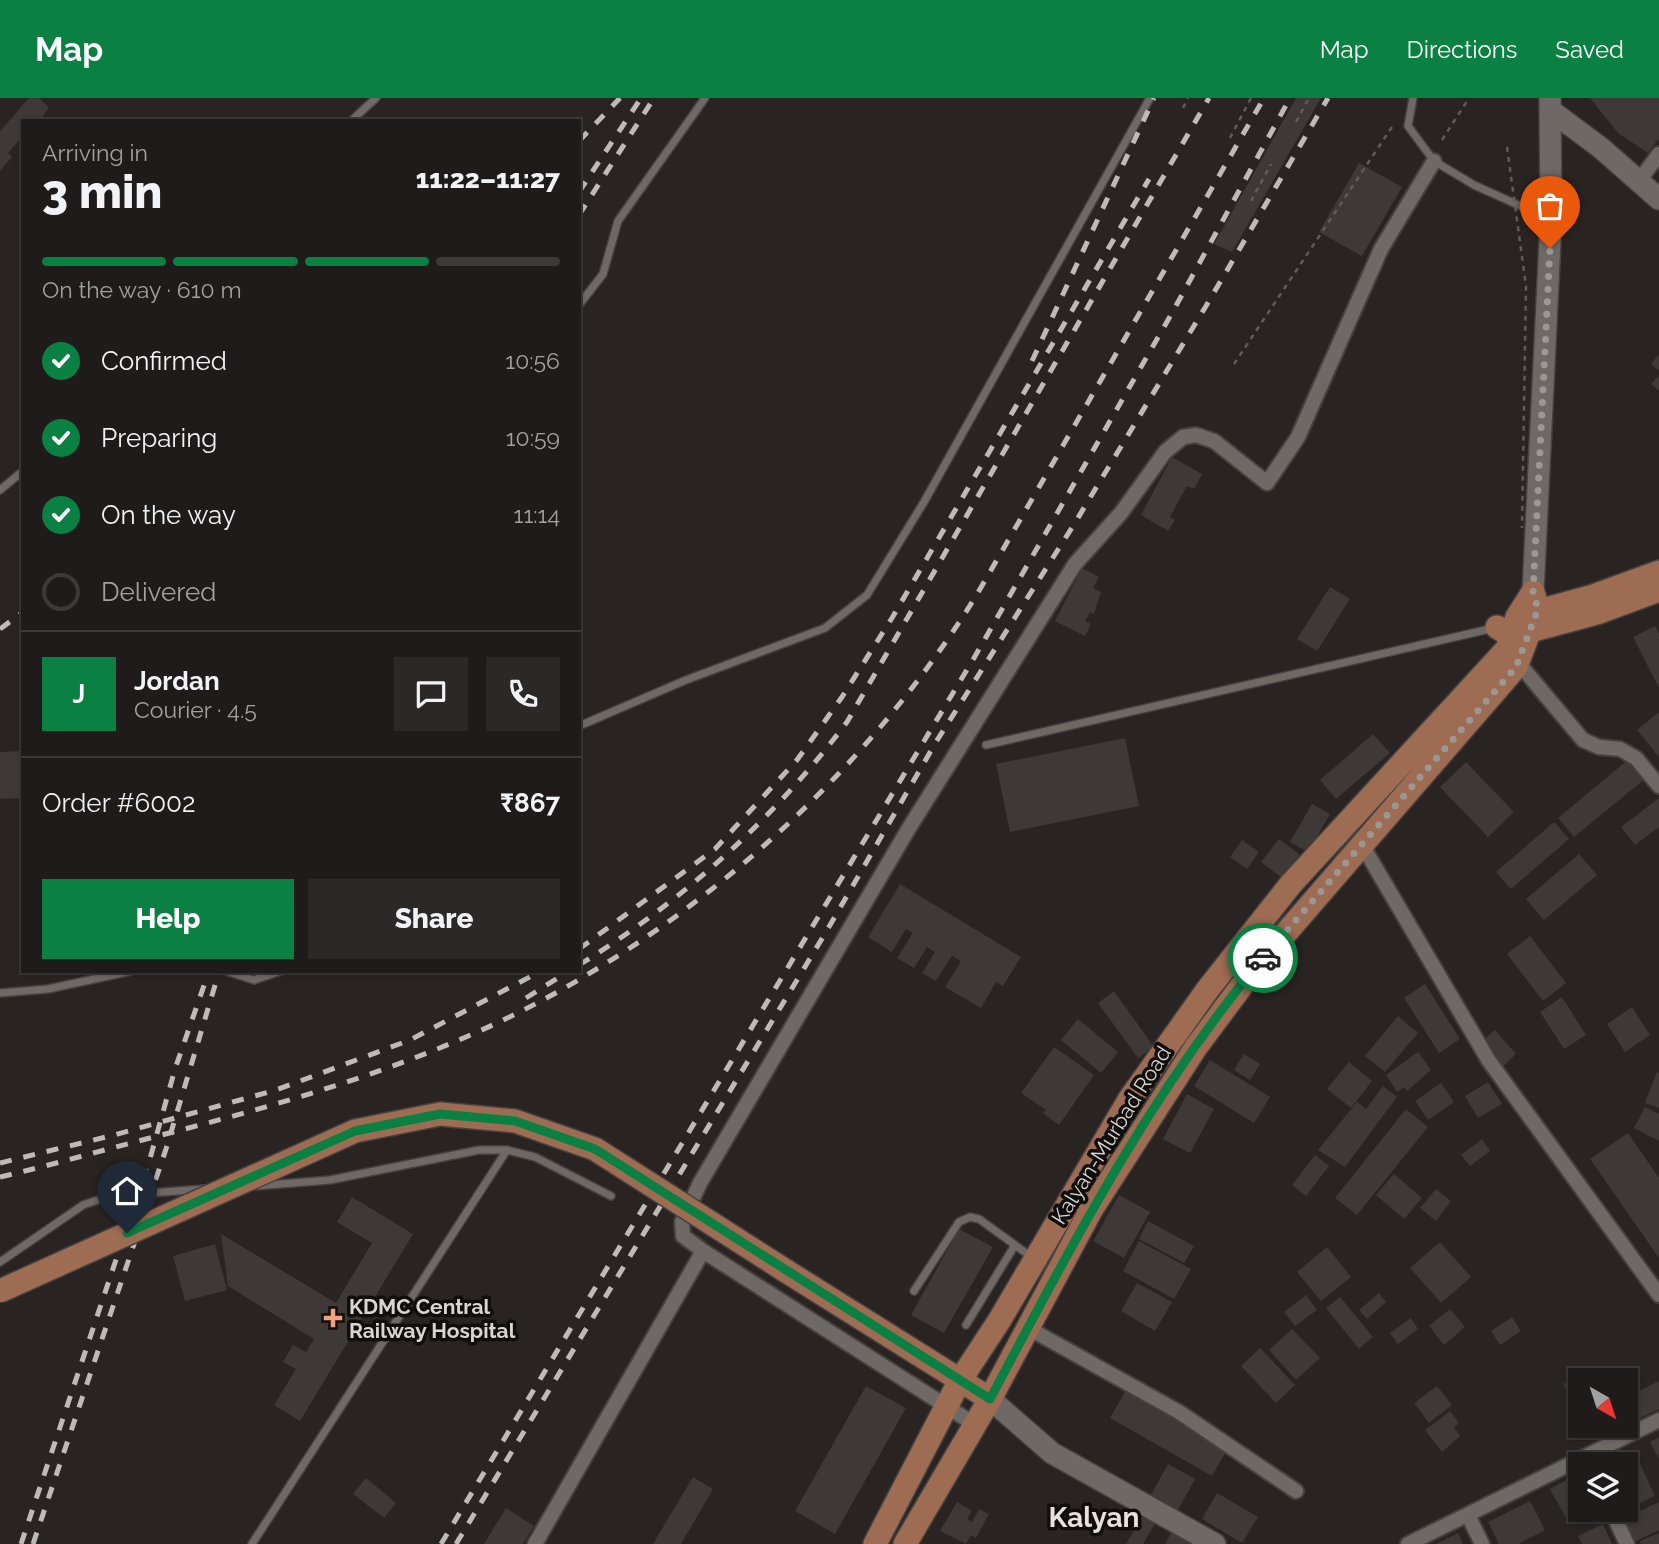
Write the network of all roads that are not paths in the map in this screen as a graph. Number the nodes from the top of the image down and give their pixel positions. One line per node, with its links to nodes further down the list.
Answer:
1 (376, 98): 6 (lane)
2 (705, 98): 12 (lane)
3 (1150, 98): 17 (lane)
4 (1413, 98): 8 (lane)
5 (1550, 104): 9 (street); 11 (street)
6 (353, 119)
7 (1659, 154): 9 (street)
8 (1434, 161): 11 (lane); 28 (street)
9 (1639, 181): 10 (street)
10 (1659, 199)
11 (1551, 220): 16 (street)
12 (581, 302)
13 (21, 473): 14 (lane)
14 (0, 490)
15 (1651, 584): 16 (main road, Kalyan-Murbad Road)
16 (1519, 628): 18 (lane); 19 (street); 20 (main road, Kalyan-Murbad Road); 29 (main road, Kalyan-Murbad Road)
17 (581, 725)
18 (986, 745)
19 (1659, 786)
20 (1361, 843): 33 (street); 35 (main road, Kalyan-Murbad Road)
21 (122, 973): 24 (lane)
22 (232, 973): 23 (lane)
23 (276, 973)
24 (0, 993)
25 (507, 1150): 26 (lane); 30 (lane); 46 (lane)
26 (611, 1196)
27 (1015, 1245): 29 (lane); 32 (lane); 34 (lane)
28 (703, 1251): 38 (street); 47 (street)
29 (1034, 1258): 36 (main road, Kalyan-Murbad Road)
30 (0, 1262)
31 (0, 1291): 36 (main road, bridge)
32 (914, 1291)
33 (1659, 1296)
34 (966, 1325)
35 (1028, 1328): 37 (main road, Kalyan-Murbad Road); 43 (street)
36 (941, 1369): 37 (main road); 38 (main road, Kalyan-Murbad Road)
37 (990, 1399): 40 (main road, Kalyan-Murbad Road); 50 (street)
38 (944, 1407): 40 (street); 48 (main road, Kalyan-Murbad Road)
39 (1659, 1420): 41 (street)
40 (974, 1424): 49 (main road, Kalyan-Murbad Road)
41 (1604, 1452)
42 (1568, 1470): 44 (street)
43 (1296, 1491)
44 (1468, 1515): 51 (street); 52 (street)
45 (1617, 1522): 53 (street)
46 (252, 1544)
47 (535, 1544)
48 (875, 1544)
49 (905, 1544)
50 (1215, 1544)
51 (1408, 1544)
52 (1482, 1544)
53 (1627, 1544)

